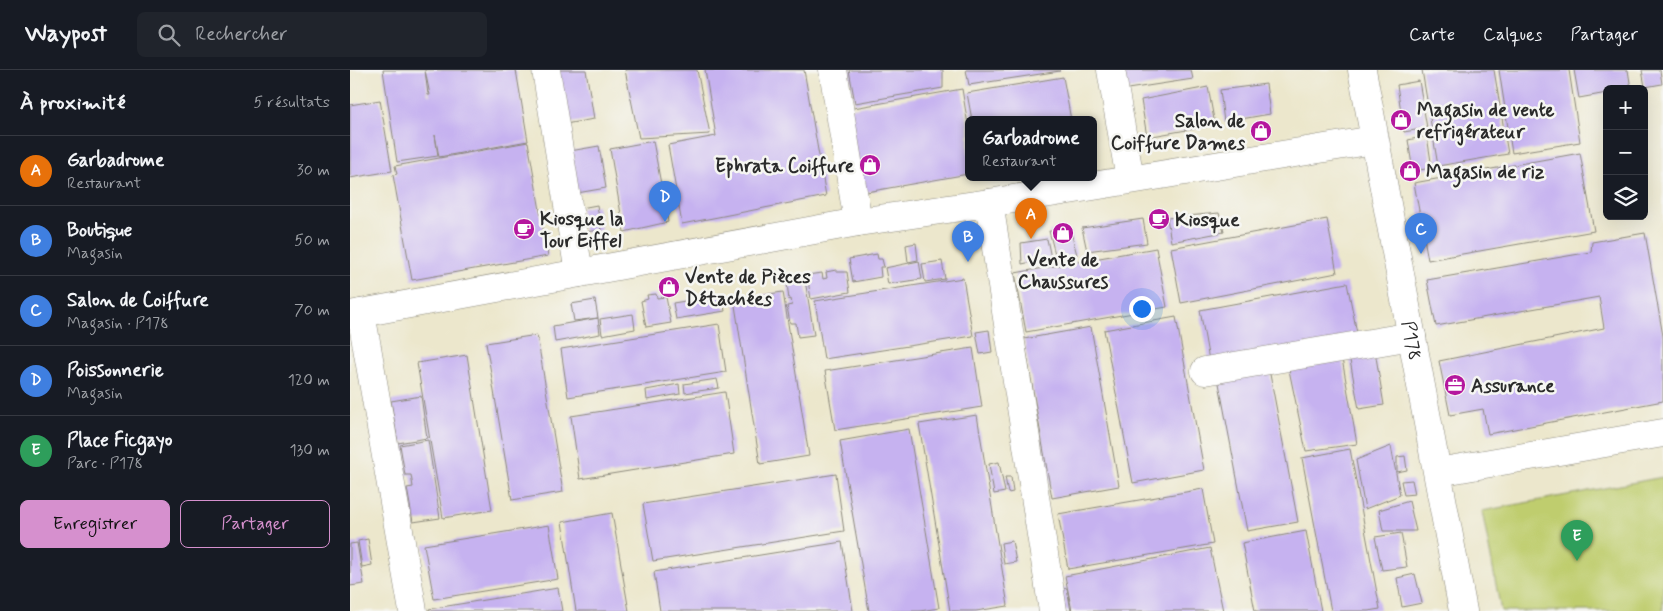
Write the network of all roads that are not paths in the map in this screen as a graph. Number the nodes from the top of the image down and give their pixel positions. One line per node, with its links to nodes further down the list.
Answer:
1 (546, 70): 9 (street)
2 (833, 70): 8 (street)
3 (1111, 70): 6 (street)
4 (1362, 70): 5 (street, P178)
5 (1374, 140): 6 (street); 11 (street, P178)
6 (1130, 179): 7 (street)
7 (988, 204): 8 (street); 16 (street)
8 (858, 222): 9 (street)
9 (579, 272): 10 (street)
10 (356, 314): 15 (street)
11 (1412, 336): 12 (street); 14 (street, P178)
12 (1205, 371)
13 (1663, 433): 14 (street)
14 (1438, 472): 17 (street, P178)
15 (413, 611)
16 (1053, 611)
17 (1463, 611)

